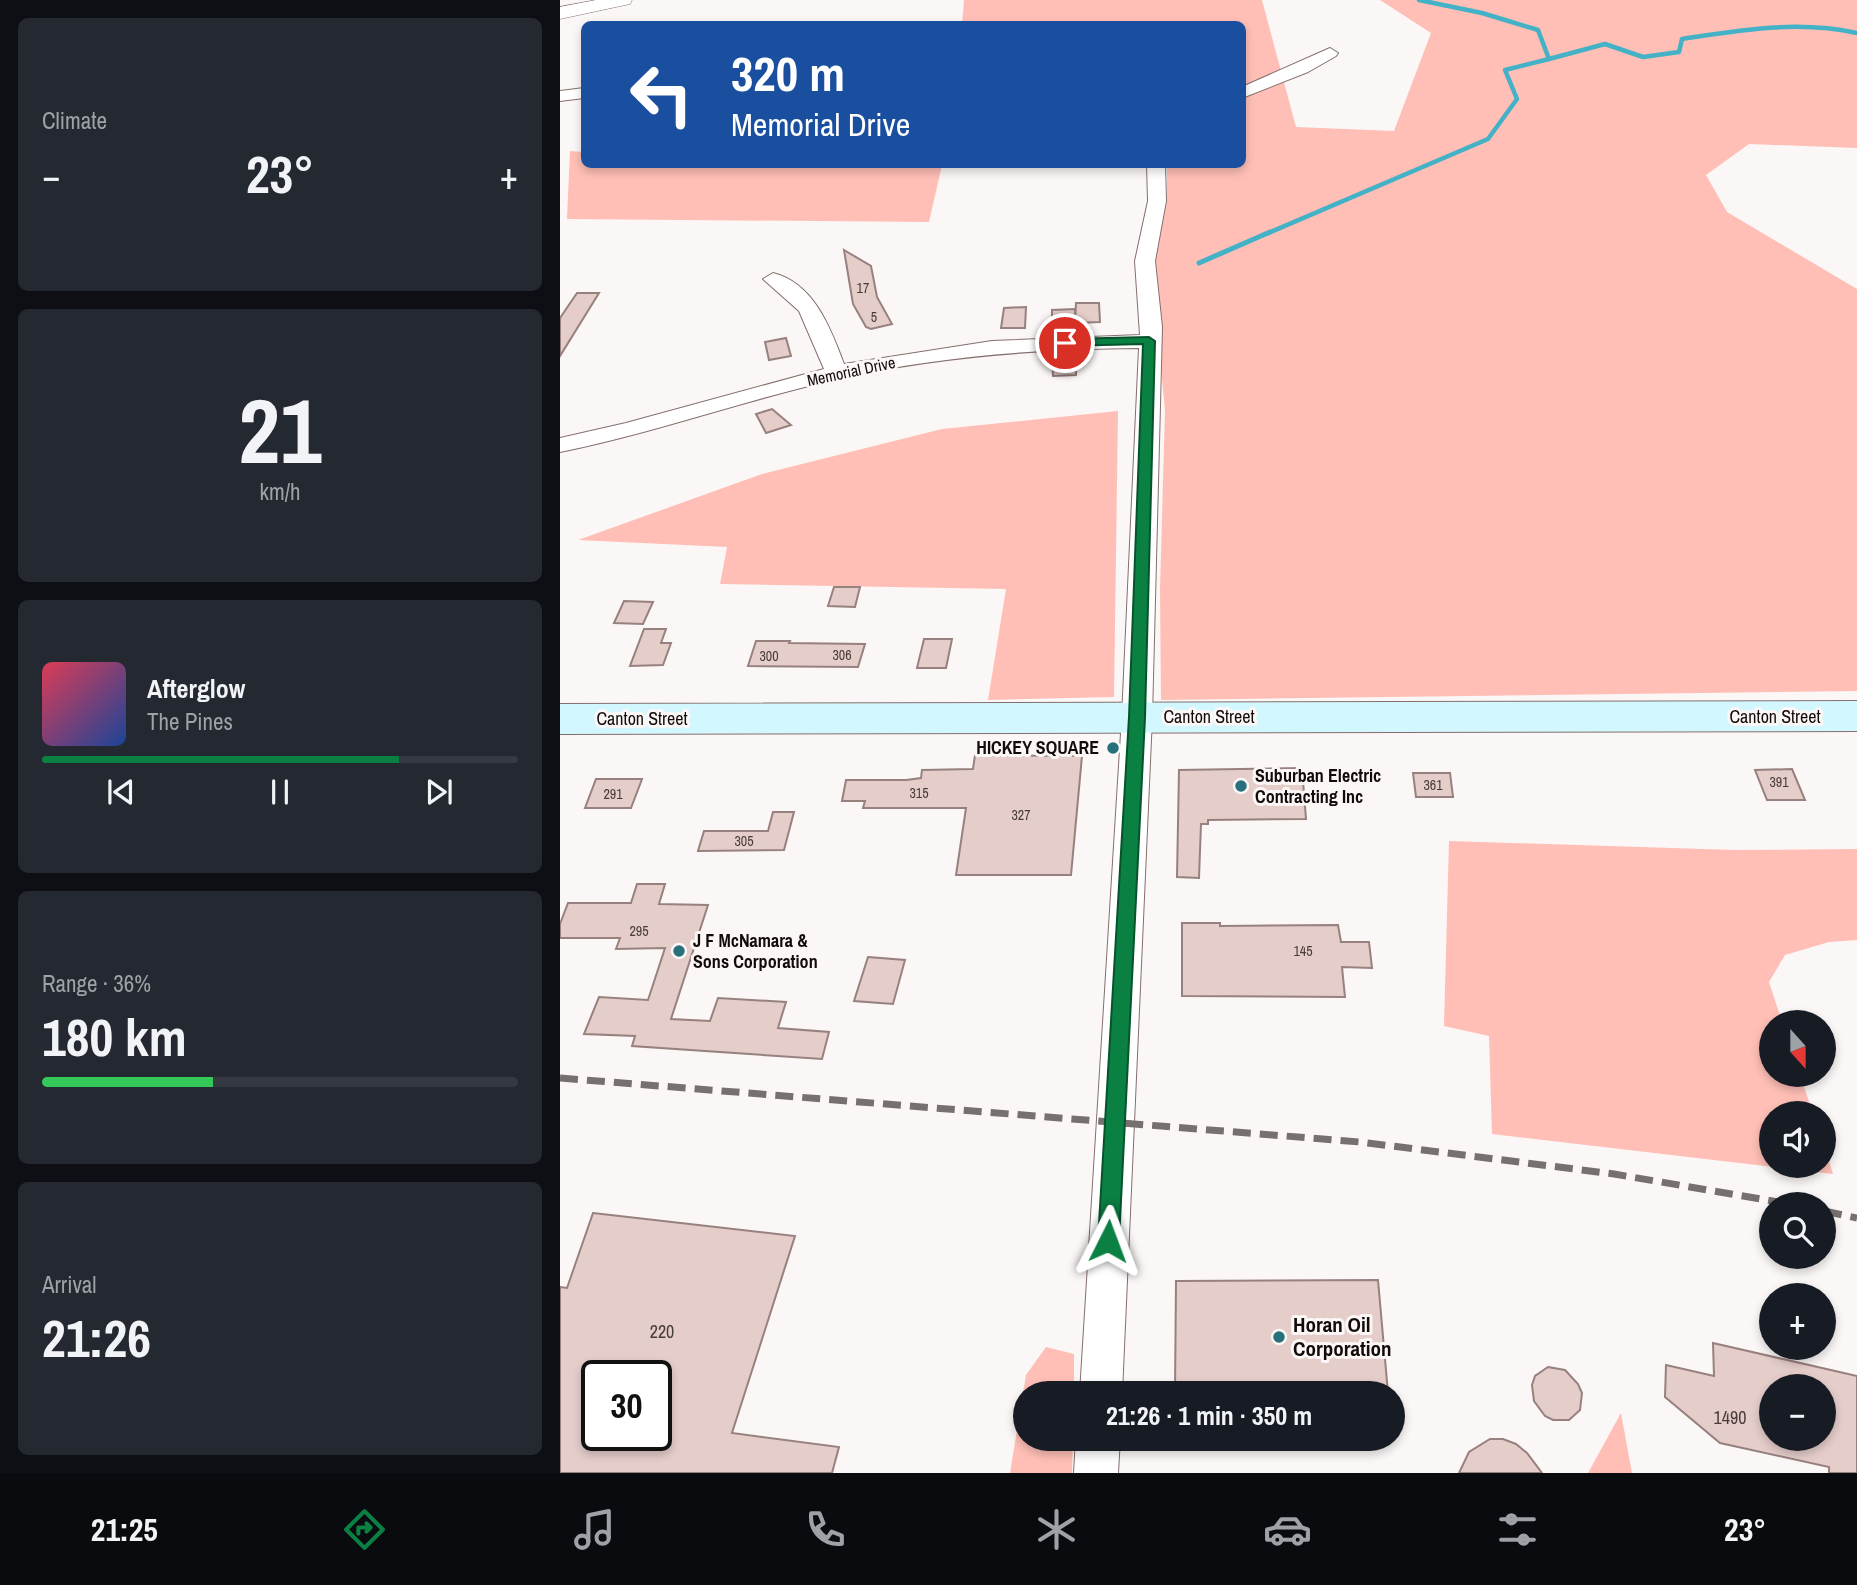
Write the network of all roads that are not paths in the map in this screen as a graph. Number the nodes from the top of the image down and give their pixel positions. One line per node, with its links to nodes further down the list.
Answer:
1 (623, 0): 2 (street)
2 (596, 3): 3 (street)
3 (560, 13)
4 (1330, 54): 5 (street)
5 (1246, 91)
6 (581, 93): 7 (street)
7 (560, 96)
8 (1156, 168): 10 (street)
9 (773, 279): 11 (street)
10 (1149, 341): 11 (street, Memorial Drive); 14 (street)
11 (836, 372): 12 (street, Memorial Drive)
12 (560, 445)
13 (1857, 716): 14 (main road, Canton Street)
14 (1137, 717): 15 (main road, Canton Street); 16 (street)
15 (560, 719)
16 (1102, 1381)
17 (1097, 1451): 18 (street)
18 (1096, 1473)

